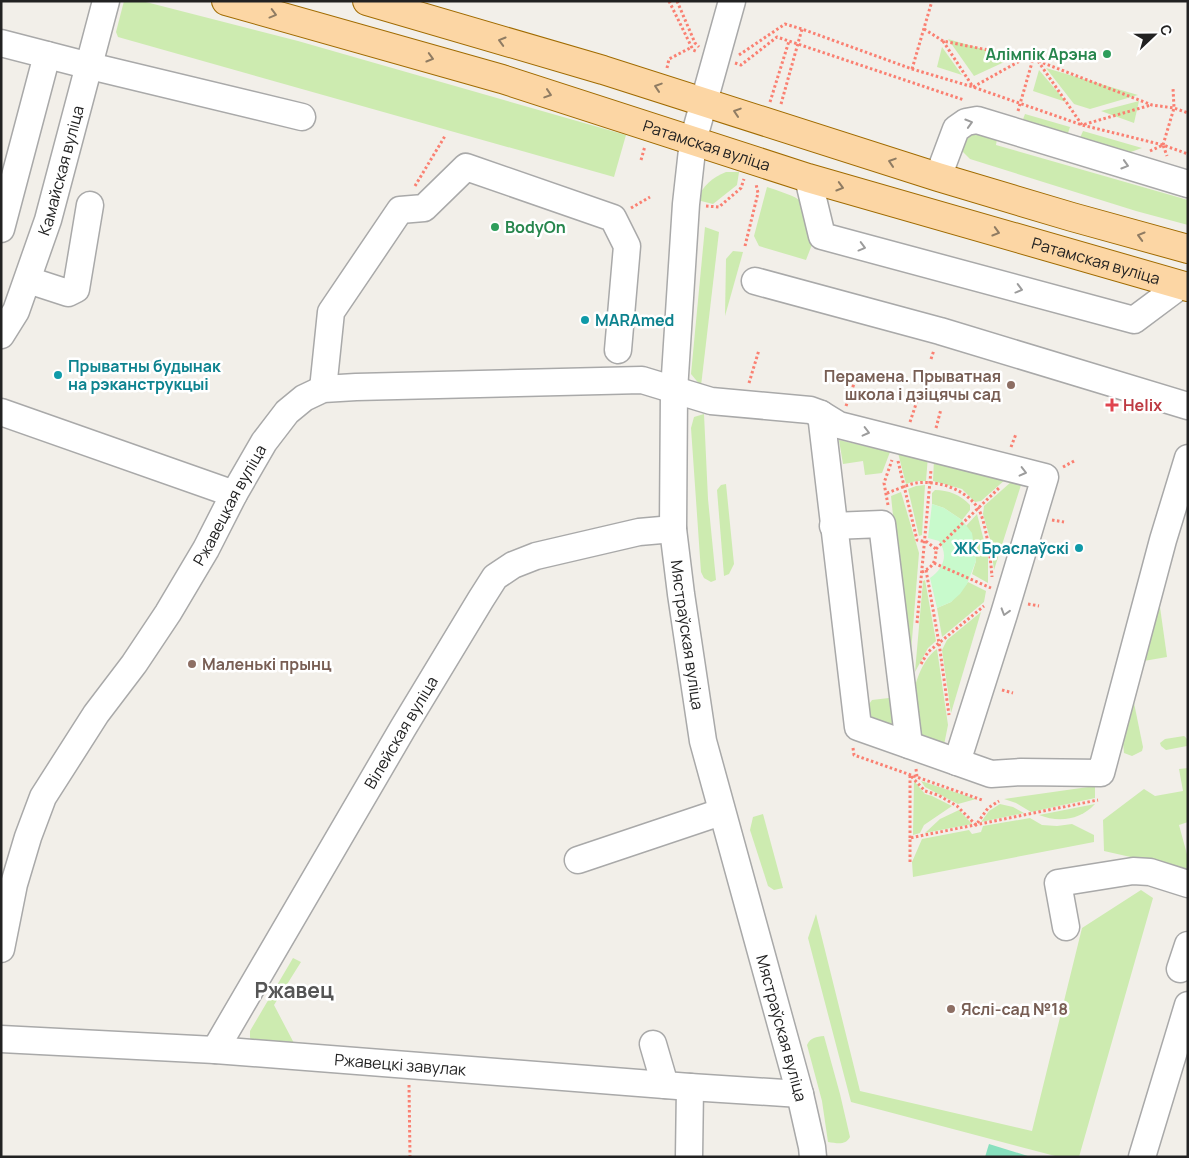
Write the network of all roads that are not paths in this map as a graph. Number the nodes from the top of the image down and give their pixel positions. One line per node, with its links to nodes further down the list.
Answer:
1 (106, 1): 7 (street, Камайская вуліца)
2 (226, 1): 10 (main road, Ратамская вуліца, one-way to 10)
3 (367, 1): 8 (main road, one-way to 3)
4 (732, 1): 8 (street, Мястраўская вуліца)
5 (1, 43): 6 (street)
6 (47, 55): 7 (street); 15 (street)
7 (90, 66): 9 (street); 17 (street, Камайская вуліца)
8 (704, 102): 10 (street, Мястраўская вуліца); 11 (main road, one-way to 8)
9 (302, 117)
10 (693, 140): 12 (main road, Ратамская вуліца); 23 (street, Мястраўская вуліца)
11 (938, 177): 13 (street, one-way to 13); 16 (main road, one-way to 11)
12 (808, 178): 19 (main road, Ратамская вуліца, one-way to 19); 19 (street, one-way to 19)
13 (1188, 184)
14 (90, 205): 17 (street)
15 (1, 229)
16 (1188, 249)
17 (28, 280): 20 (street, Камайская вуліца)
18 (755, 281): 24 (street)
19 (1184, 286)
20 (1, 335)
21 (618, 350): 22 (street)
22 (323, 389): 23 (street, Ржавецкая вуліца); 28 (street, Ржавецкая вуліца)
23 (674, 391): 26 (street, Ржавецкая вуліца); 30 (street, Мястраўская вуліца)
24 (1188, 406)
25 (1, 412): 28 (street)
26 (821, 414): 29 (street); 32 (street, Ржавецкая вуліца, one-way to 32)
27 (1186, 471): 32 (street)
28 (234, 494): 37 (street, Ржавецкая вуліца)
29 (833, 526): 31 (street); 31 (street)
30 (674, 530): 33 (street, Мястраўская вуліца); 41 (street, Вілейская вуліца)
31 (909, 745): 32 (street)
32 (957, 762)
33 (721, 812): 34 (street); 43 (street, Мястраўская вуліца)
34 (578, 860)
35 (1188, 884): 36 (street)
36 (1066, 927)
37 (1, 950)
38 (1188, 1005): 46 (street)
39 (1, 1039): 41 (street, Ржавецкі завулак)
40 (653, 1044): 42 (street)
41 (215, 1050): 42 (street, Ржавецкі завулак)
42 (677, 1086): 43 (street, Ржавецкі завулак); 44 (street)
43 (800, 1094): 45 (street, Мястраўская вуліца)
44 (689, 1157)
45 (813, 1157)
46 (1142, 1157)

